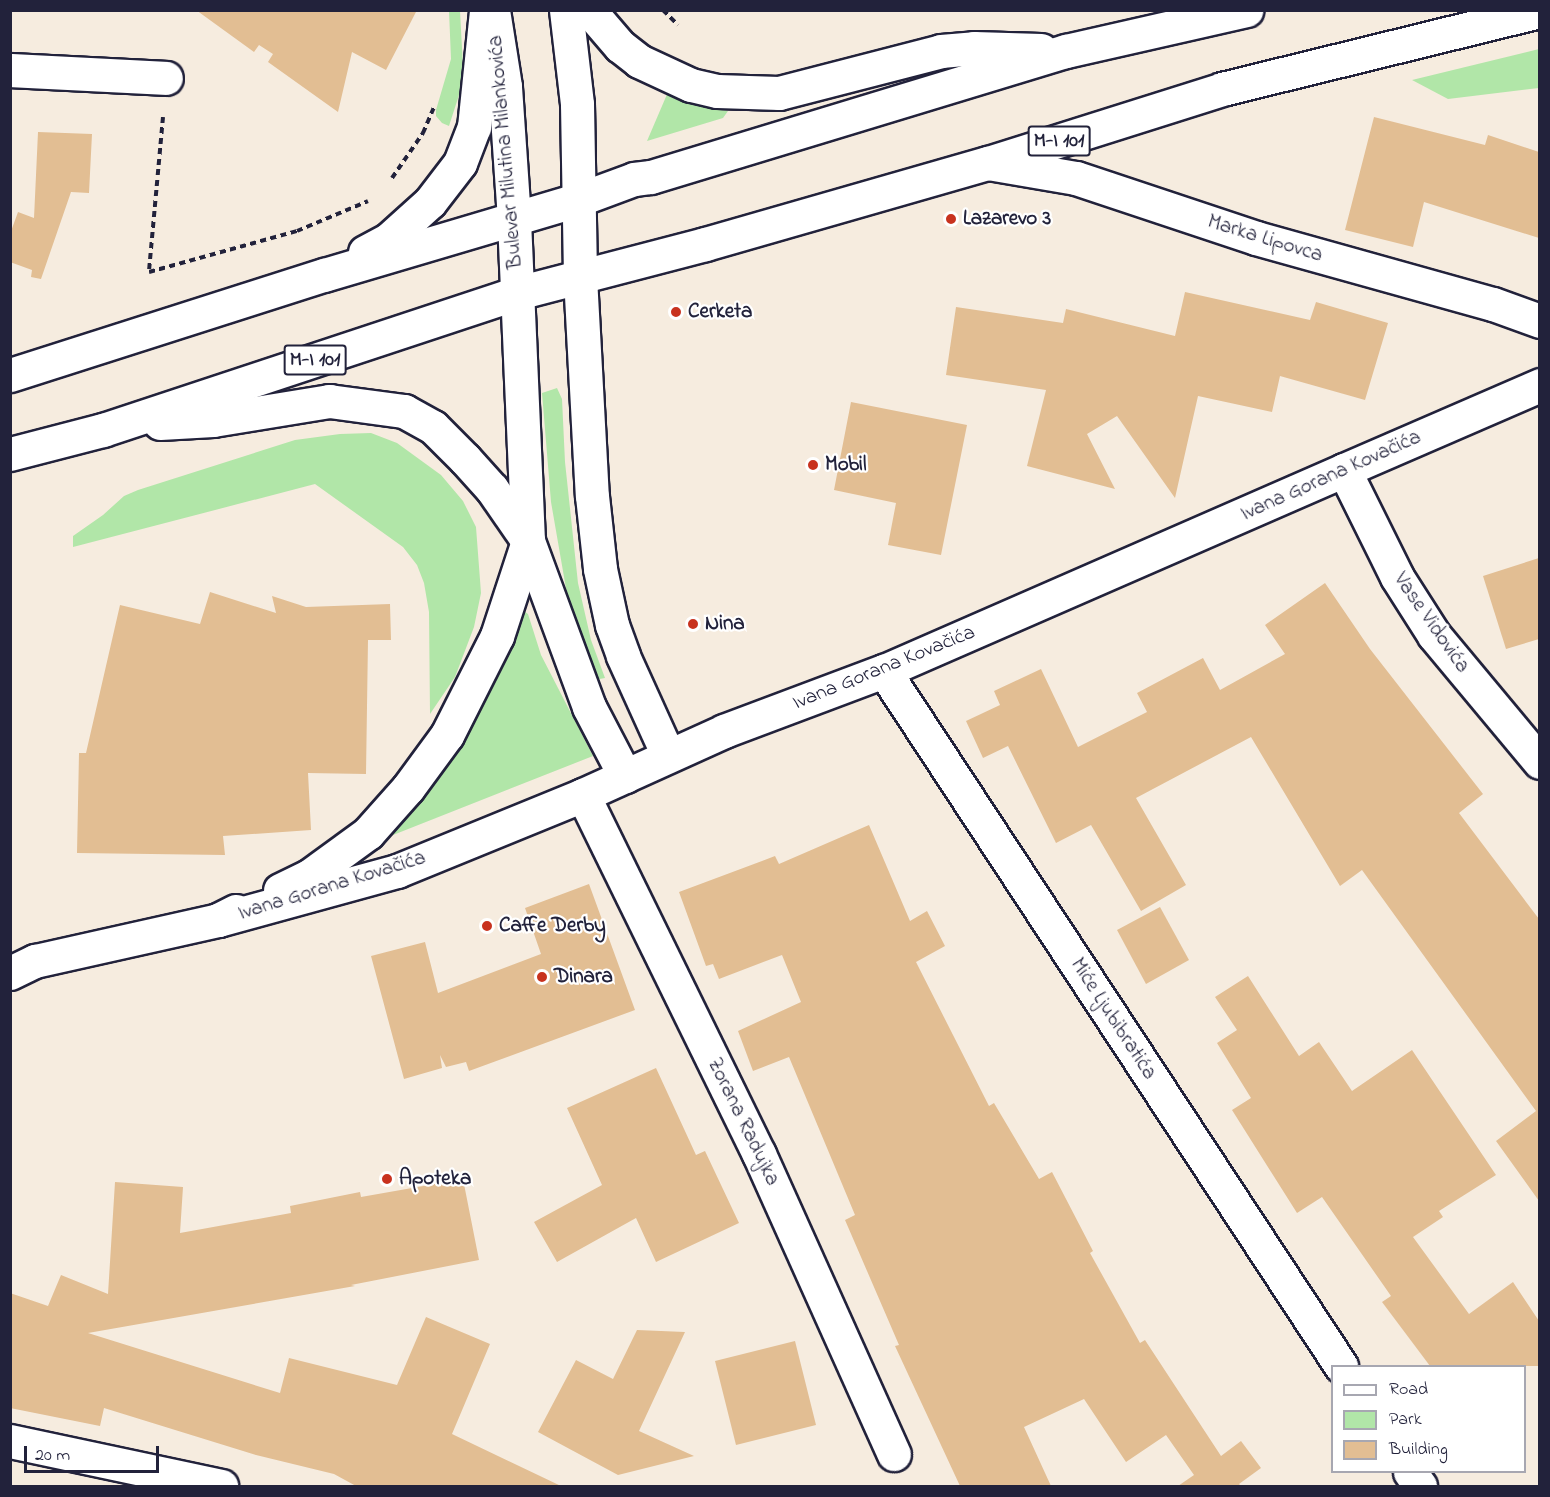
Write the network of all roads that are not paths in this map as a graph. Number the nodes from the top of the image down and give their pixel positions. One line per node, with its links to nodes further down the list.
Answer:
1 (486, 10): 13 (street)
2 (493, 10): 12 (street, Bulevar Milutina Milankovića)
3 (566, 10): 11 (street)
4 (589, 10): 7 (street)
5 (1246, 10): 7 (street)
6 (1539, 11): 10 (street, M-I 101)
7 (1066, 51): 11 (street)
8 (10, 70): 9 (street)
9 (166, 78)
10 (988, 163): 14 (street, M-I 101); 16 (street, Marka Lipovca)
11 (580, 199): 12 (street); 14 (street)
12 (514, 219): 13 (street); 15 (street, Bulevar Milutina Milankovića)
13 (324, 275): 17 (street)
14 (580, 277): 15 (street, M-I 101); 24 (street)
15 (517, 293): 19 (street, M-I 101); 22 (street, Bulevar Milutina Milankovića)
16 (1539, 321)
17 (10, 375)
18 (1539, 385): 21 (street, Ivana Gorana Kovačića)
19 (113, 426): 20 (street, M-I 101); 22 (street)
20 (10, 454)
21 (1344, 470): 23 (street, Ivana Gorana Kovačića); 25 (street, Vase Vidovića)
22 (528, 542): 26 (street); 28 (street)
23 (884, 671): 24 (street, Ivana Gorana Kovačića); 30 (street, Miće Ljubibratića)
24 (668, 755): 26 (street, Ivana Gorana Kovačića)
25 (1539, 762)
26 (625, 776): 27 (street, Ivana Gorana Kovačića)
27 (583, 795): 28 (street, Ivana Gorana Kovačića); 32 (street, Zorana Radujka)
28 (218, 920): 29 (street)
29 (10, 973)
30 (1340, 1365)
31 (10, 1441): 34 (street)
32 (894, 1454)
33 (1411, 1473): 35 (street)
34 (221, 1486)
35 (1420, 1486)

